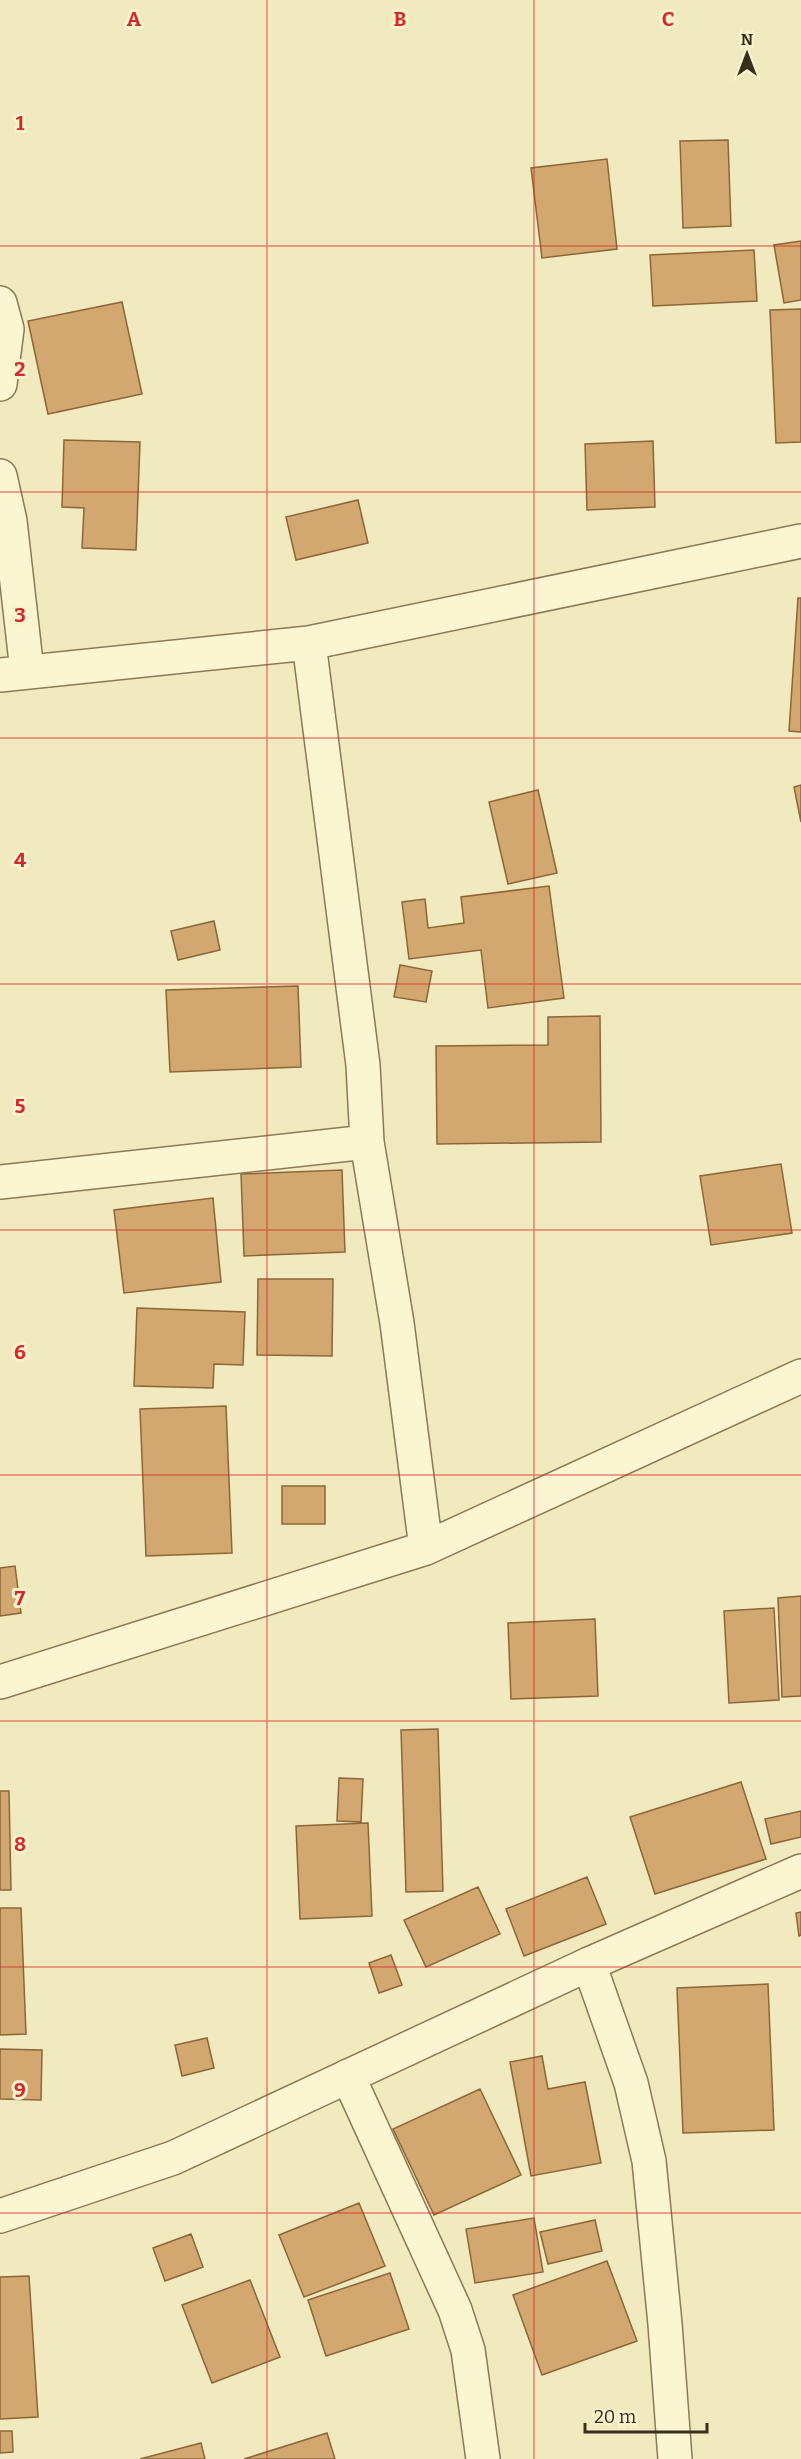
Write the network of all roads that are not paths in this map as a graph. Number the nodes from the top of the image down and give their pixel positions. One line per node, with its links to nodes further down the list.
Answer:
1 (0, 303): 2 (street)
2 (0, 384)
3 (0, 476): 6 (street)
4 (801, 541): 5 (street)
5 (309, 642): 6 (street); 7 (street)
6 (14, 673)
7 (368, 1142): 8 (street); 10 (street)
8 (0, 1182)
9 (801, 1376): 10 (street)
10 (426, 1548): 11 (street)
11 (0, 1683)
12 (801, 1871): 13 (street)
13 (589, 1964): 14 (street); 17 (street)
14 (348, 2076): 15 (street); 16 (street)
15 (0, 2216)
16 (483, 2459)
17 (675, 2459)

